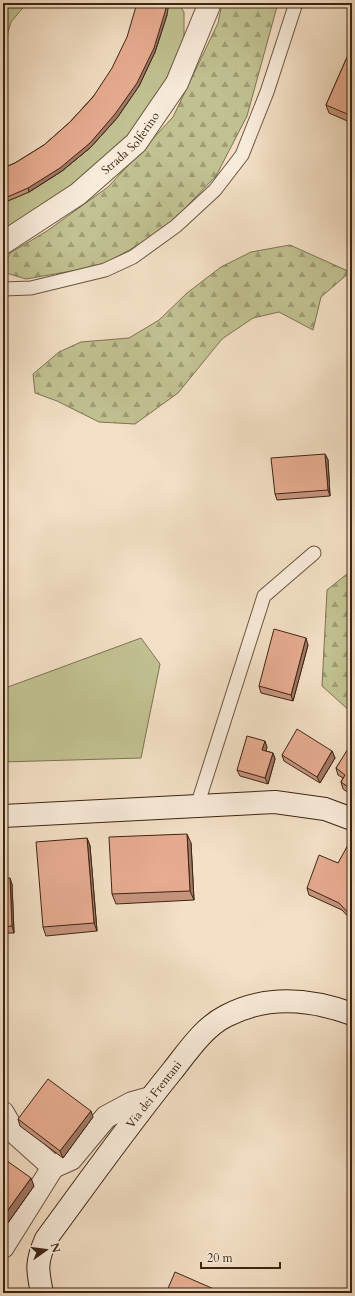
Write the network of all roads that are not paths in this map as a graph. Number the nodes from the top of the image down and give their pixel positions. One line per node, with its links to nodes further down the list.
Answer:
1 (210, 3): 3 (main road, Strada Solferino)
2 (296, 3): 4 (lane)
3 (3, 243)
4 (3, 289)
5 (314, 553): 6 (lane)
6 (197, 806): 7 (main road); 8 (main road)
7 (3, 816)
8 (352, 819)
9 (352, 1014): 10 (main road, Via dei Frentani)
10 (150, 1098): 12 (main road); 14 (main road, Via dei Frentani)
11 (3, 1113): 12 (main road)
12 (53, 1167): 13 (main road)
13 (3, 1247)
14 (42, 1293)

